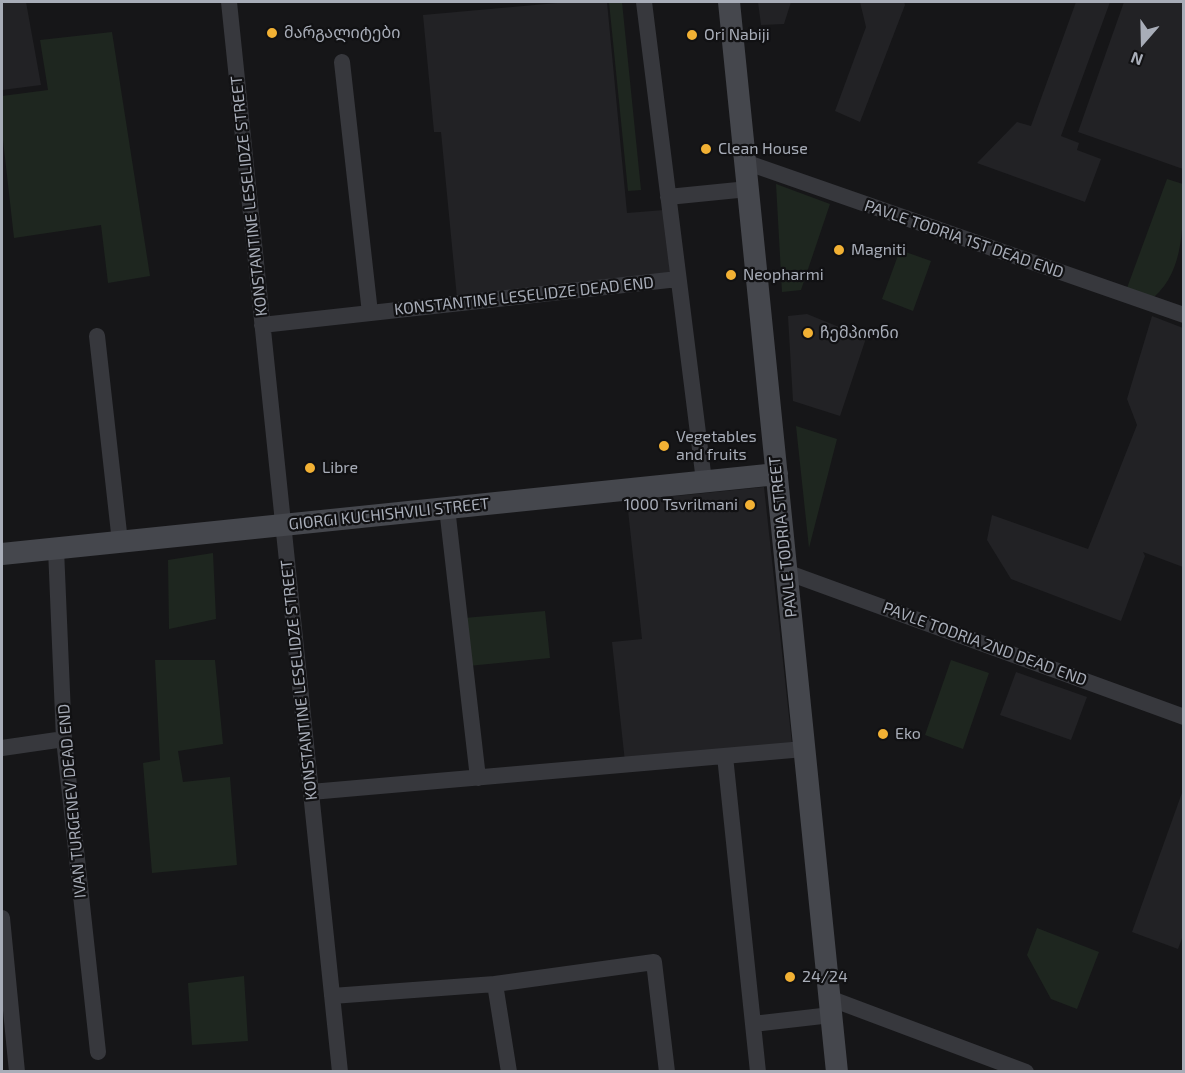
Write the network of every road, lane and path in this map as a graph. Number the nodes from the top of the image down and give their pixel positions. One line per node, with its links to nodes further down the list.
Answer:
1 (229, 2): 11 (street, KONSTANTINE LESELIDZE STREET)
2 (644, 2): 7 (street)
3 (729, 2): 5 (street, PAVLE TODRIA STREET)
4 (342, 62): 9 (street, KONSTANTINE LESELIDZE DEAD END)
5 (745, 162): 6 (street, PAVLE TODRIA STREET); 10 (street, PAVLE TODRIA 1ST DEAD END)
6 (748, 189): 7 (street); 13 (street, PAVLE TODRIA STREET)
7 (668, 197): 8 (street)
8 (678, 279): 9 (street, KONSTANTINE LESELIDZE DEAD END); 14 (street)
9 (370, 314): 11 (street, KONSTANTINE LESELIDZE DEAD END)
10 (1184, 315)
11 (262, 325): 16 (street, KONSTANTINE LESELIDZE STREET)
12 (97, 336): 17 (street)
13 (777, 474): 14 (street, GIORGI KUCHISHVILI STREET); 20 (street, PAVLE TODRIA STREET)
14 (704, 482): 15 (street, GIORGI KUCHISHVILI STREET)
15 (447, 508): 16 (street, GIORGI KUCHISHVILI STREET); 26 (street)
16 (283, 525): 17 (street, GIORGI KUCHISHVILI STREET); 27 (street, KONSTANTINE LESELIDZE STREET)
17 (120, 542): 18 (street, GIORGI KUCHISHVILI STREET)
18 (56, 549): 19 (street, GIORGI KUCHISHVILI STREET); 22 (street, IVAN TURGENEV DEAD END)
19 (2, 554)
20 (786, 572): 21 (street, PAVLE TODRIA 2ND DEAD END); 24 (street, PAVLE TODRIA STREET)
21 (1184, 717)
22 (64, 739): 23 (street); 33 (street, IVAN TURGENEV DEAD END)
23 (2, 748)
24 (804, 749): 25 (street); 31 (street, PAVLE TODRIA STREET)
25 (725, 756): 26 (street); 32 (street)
26 (478, 778): 27 (street)
27 (311, 792): 30 (street, KONSTANTINE LESELIDZE STREET)
28 (2, 918): 34 (street)
29 (495, 984): 30 (street); 36 (street); 37 (street)
30 (332, 996): 35 (street, KONSTANTINE LESELIDZE STREET)
31 (830, 1006): 32 (street); 39 (street, PAVLE TODRIA STREET); 40 (street)
32 (753, 1024): 38 (street)
33 (98, 1052)
34 (11, 1062)
35 (340, 1071)
36 (508, 1071)
37 (667, 1071)
38 (758, 1071)
39 (837, 1071)
40 (1026, 1071)

